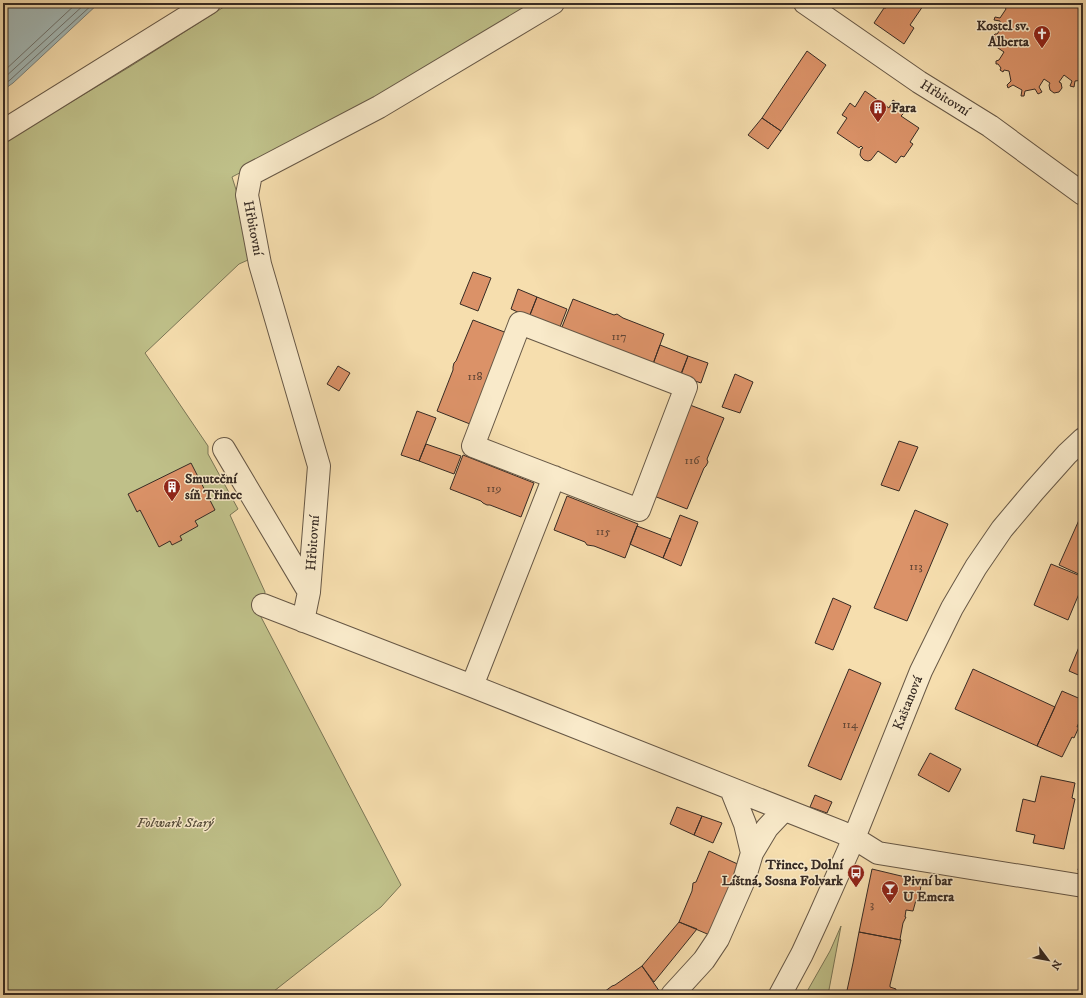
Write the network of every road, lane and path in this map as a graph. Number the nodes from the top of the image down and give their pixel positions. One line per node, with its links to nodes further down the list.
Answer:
1 (209, 3): 4 (street)
2 (553, 3): 9 (street, Hřbitovní)
3 (805, 3): 5 (street, Hřbitovní)
4 (3, 131)
5 (1083, 194)
6 (1083, 439): 15 (street, Kaštanová)
7 (224, 449): 9 (street)
8 (554, 477): 8 (street); 12 (street)
9 (309, 592): 11 (street, Hřbitovní)
10 (263, 605): 11 (street)
11 (303, 620): 12 (street)
12 (472, 686): 13 (street)
13 (731, 789): 14 (street); 16 (street)
14 (784, 810): 15 (street); 16 (street)
15 (854, 838): 17 (street); 19 (street, Kaštanová)
16 (752, 853): 18 (street)
17 (1083, 886)
18 (672, 995)
19 (780, 995)

